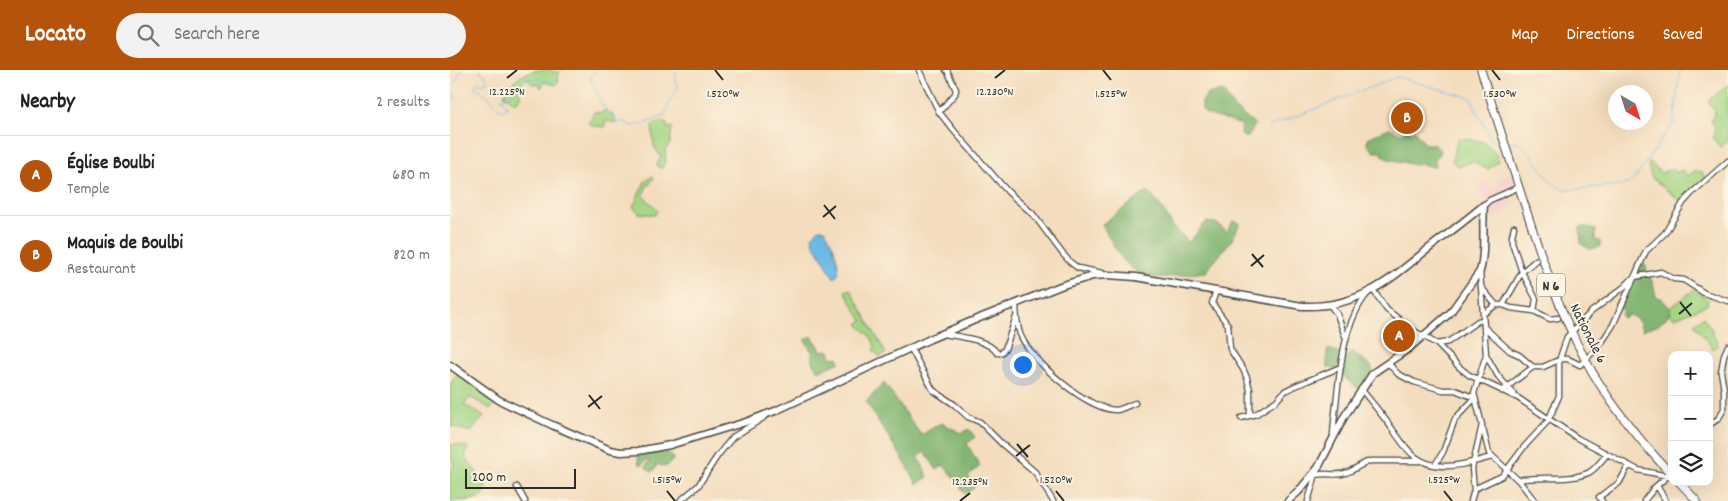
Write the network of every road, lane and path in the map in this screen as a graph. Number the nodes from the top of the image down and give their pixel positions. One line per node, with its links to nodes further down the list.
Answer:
1 (919, 70): 4 (street)
2 (946, 70): 4 (street)
3 (1481, 70): 6 (main road, Nationale 6 / N 6)
4 (939, 112): 12 (street)
5 (1728, 161): 13 (street)
6 (1519, 187): 7 (street); 27 (main road, Nationale 6 / N 6)
7 (1484, 205): 10 (street); 16 (street)
8 (1514, 227): 11 (street)
9 (1536, 260): 11 (street)
10 (1480, 271): 14 (street); 29 (street)
11 (1522, 272): 19 (street); 22 (street)
12 (1108, 275): 15 (street); 18 (street)
13 (1634, 277): 17 (street); 27 (street); 36 (street)
14 (1480, 286): 21 (street); 24 (street)
15 (1216, 291): 20 (street); 47 (street)
16 (1371, 291): 20 (street); 29 (street); 30 (street)
17 (1728, 301)
18 (1016, 303): 23 (street); 28 (street)
19 (1503, 304): 21 (street); 22 (street)
20 (1330, 305): 30 (street)
21 (1496, 305): 24 (street)
22 (1534, 311): 25 (street)
23 (1016, 316): 28 (street); 45 (street)
24 (1483, 317): 26 (street); 31 (street)
25 (1558, 318)
26 (1484, 327): 34 (street); 40 (street)
27 (1572, 332): 35 (street); 36 (main road, Nationale 6 / N 6)
28 (944, 334): 33 (street)
29 (1423, 336): 31 (street); 37 (street)
30 (1346, 338): 39 (street)
31 (1437, 344): 41 (street)
32 (1728, 346): 50 (street)
33 (910, 349): 46 (street); 71 (street)
34 (1486, 354): 41 (street); 43 (street)
35 (1561, 359): 36 (street); 40 (street); 49 (street)
36 (1586, 360): 60 (main road, Nationale 6 / N 6)
37 (1388, 363): 42 (street); 44 (street)
38 (450, 365): 46 (street)
39 (1341, 367): 47 (street); 52 (street)
40 (1533, 367): 43 (street)
41 (1478, 379): 43 (street); 44 (street)
42 (1361, 389): 52 (street); 55 (street)
43 (1505, 389): 49 (street)
44 (1474, 398): 51 (street); 57 (street)
45 (1135, 403)
46 (767, 413): 70 (street)
47 (1250, 416): 48 (street)
48 (1241, 418)
49 (1549, 420): 53 (street); 59 (street)
50 (1713, 422)
51 (1482, 425): 54 (street); 56 (street)
52 (1333, 436): 61 (street)
53 (1607, 454): 58 (street); 64 (street)
54 (1492, 457): 56 (street); 59 (street)
55 (1420, 461): 57 (street); 61 (street)
56 (1474, 462): 57 (street); 68 (street)
57 (1435, 465)
58 (1629, 465): 62 (street); 76 (street)
59 (1507, 469): 64 (street); 68 (street)
60 (1668, 472)
61 (1314, 474): 72 (street); 73 (street)
62 (1668, 474)
63 (1668, 476): 65 (street)
64 (1518, 480): 75 (street)
65 (1657, 486): 77 (street); 78 (street)
66 (1683, 486): 79 (main road)
67 (517, 487): 69 (street)
68 (1474, 488): 74 (street)
69 (524, 501)
70 (680, 501)
71 (1053, 501)
72 (1288, 501)
73 (1308, 501)
74 (1471, 501)
75 (1535, 501)
76 (1602, 501)
77 (1644, 501)
78 (1666, 501)
79 (1697, 501)

